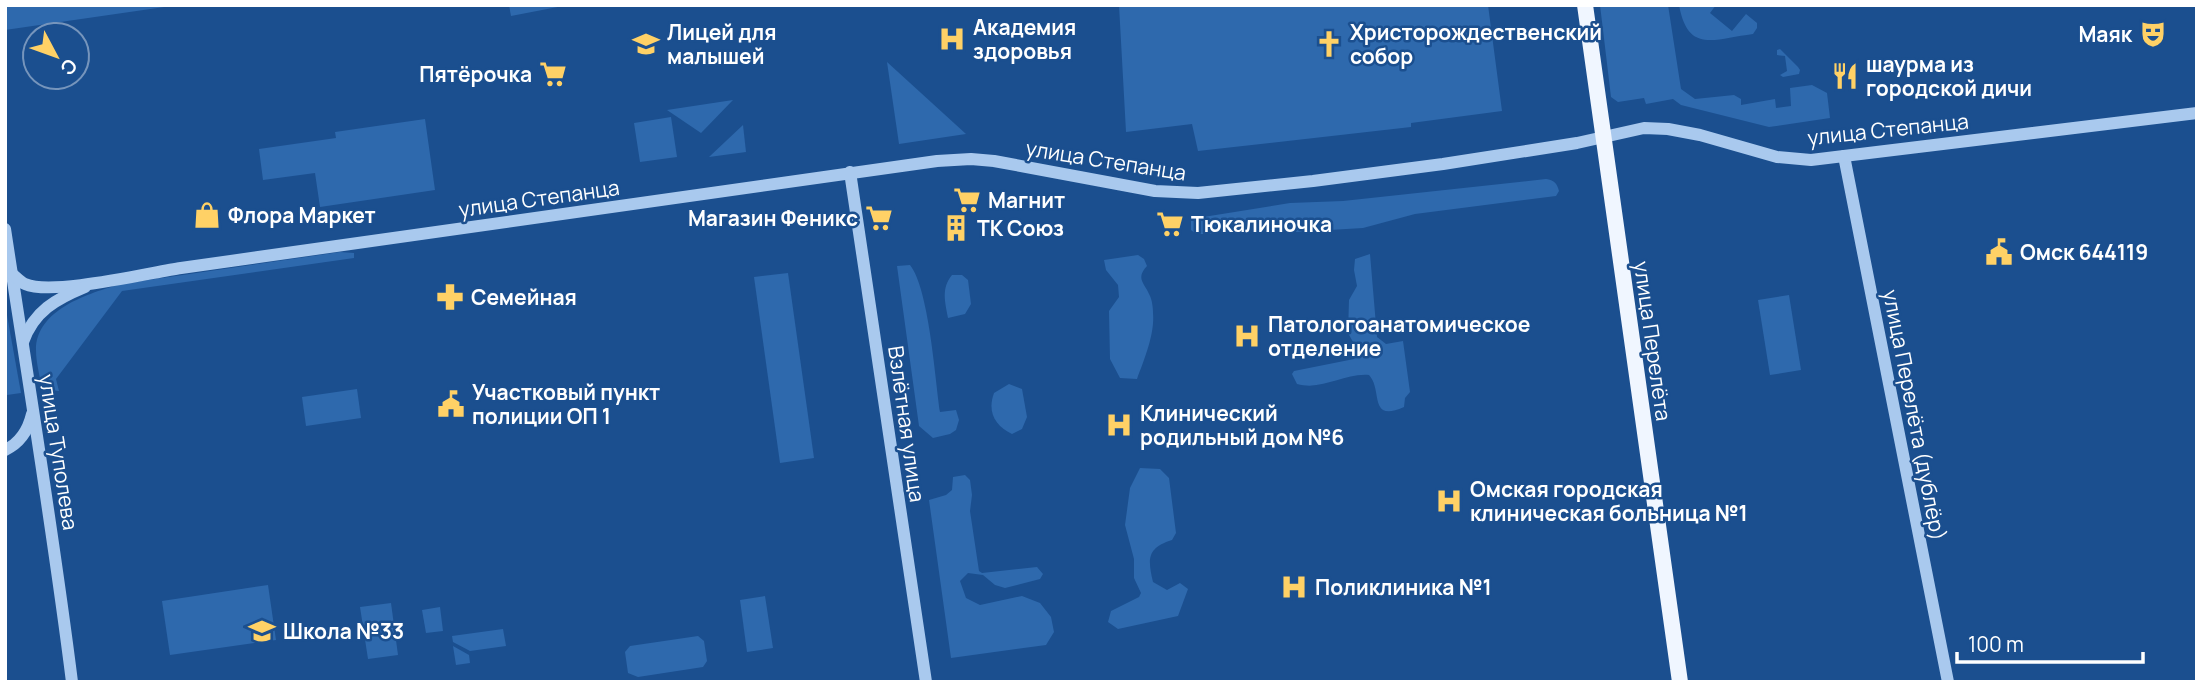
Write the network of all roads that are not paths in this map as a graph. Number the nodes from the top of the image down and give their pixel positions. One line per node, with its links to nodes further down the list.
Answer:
1 (1585, 5): 3 (main road, улица Перелёта)
2 (2197, 113): 4 (street, улица Степанца)
3 (1603, 136): 4 (street, улица Степанца); 5 (street, улица Степанца); 15 (main road, улица Перелёта)
4 (1844, 156): 16 (street, улица Перелёта (дублёр))
5 (850, 172): 8 (street, улица Степанца); 14 (street, Взлётная улица)
6 (5, 229): 7 (street, улица Туполева)
7 (12, 274): 8 (street, улица Степанца); 9 (street, улица Туполева)
8 (92, 284): 9 (street, улица Степанца)
9 (22, 342): 10 (street, улица Туполева)
10 (32, 411): 11 (street); 12 (street, улица Туполева)
11 (8, 449): 12 (street)
12 (42, 461): 13 (street, улица Туполева)
13 (72, 682)
14 (926, 682)
15 (1681, 682)
16 (1948, 682)

